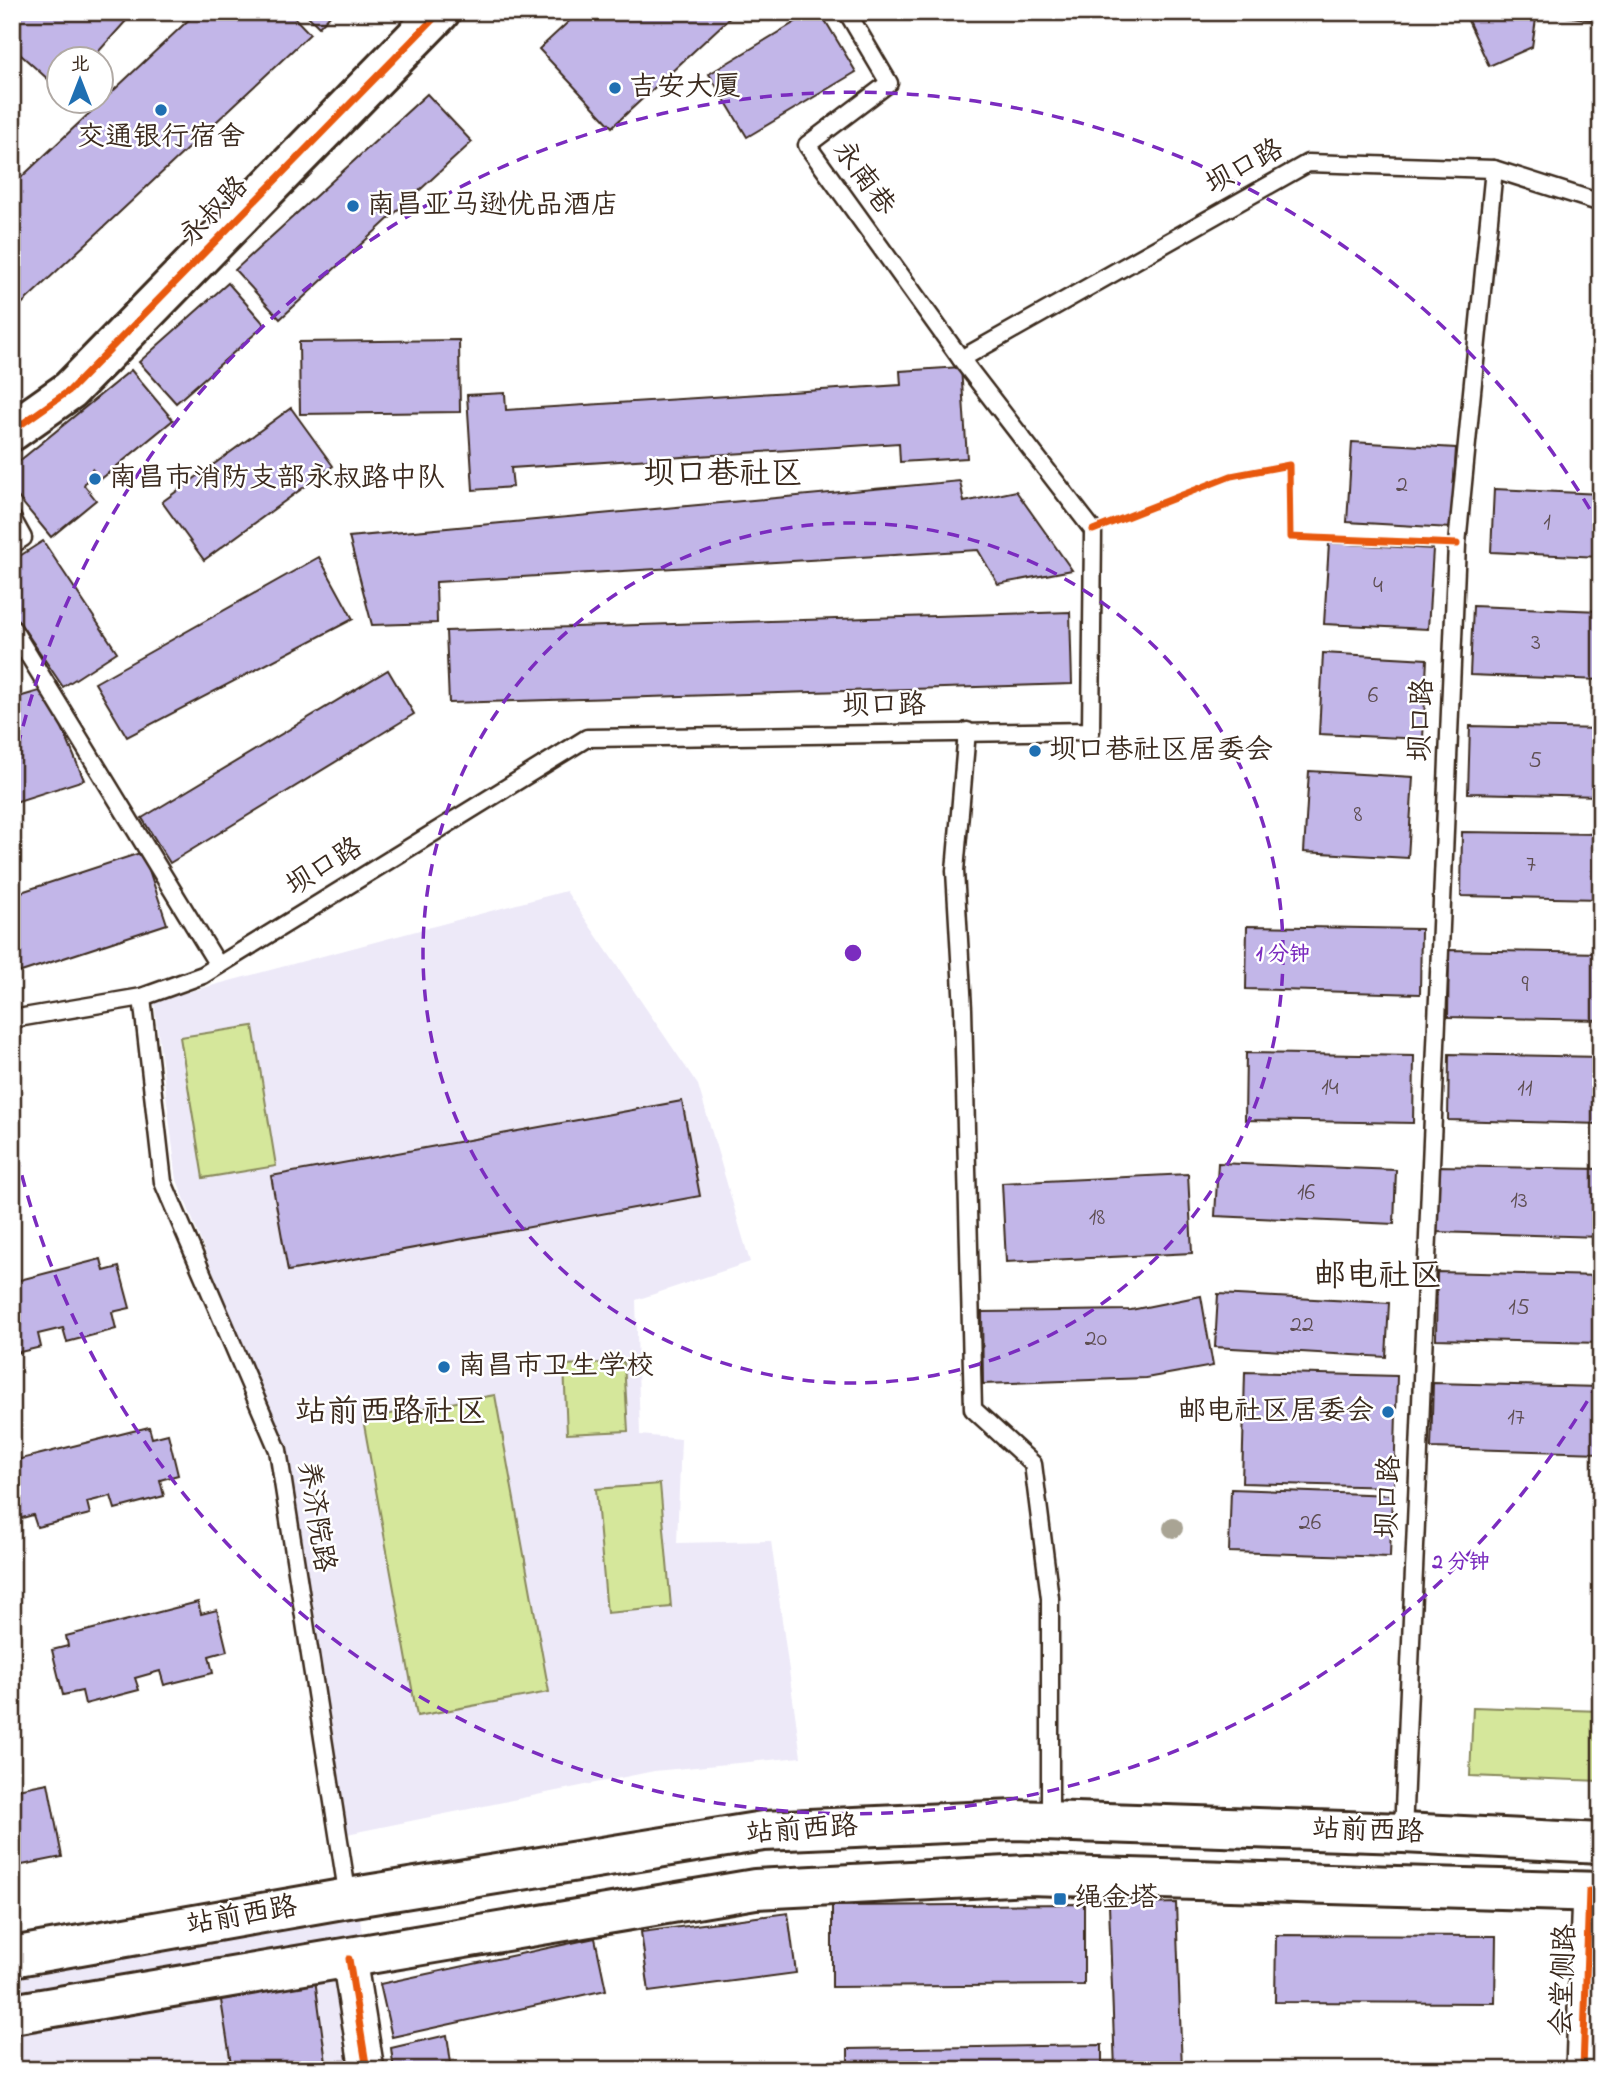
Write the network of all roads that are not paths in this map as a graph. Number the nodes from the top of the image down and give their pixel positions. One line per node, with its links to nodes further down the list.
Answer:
1 (440, 12): 6 (main road, 永叔路)
2 (847, 12): 5 (lane, 永南巷)
3 (1493, 169): 4 (lane); 5 (lane, 坝口路); 15 (lane, 坝口路)
4 (1601, 203)
5 (961, 359): 10 (lane, 坝口路)
6 (12, 431)
7 (12, 518): 8 (lane)
8 (12, 545)
9 (12, 628): 11 (lane)
10 (967, 732): 11 (lane, 坝口路); 14 (lane)
11 (218, 965): 12 (lane, 坝口路)
12 (142, 997): 13 (lane, 坝口路); 18 (lane, 养济院路)
13 (12, 1019)
14 (1050, 1821): 15 (main road, 站前西路); 18 (main road, 站前西路)
15 (1403, 1833): 16 (main road, 站前西路)
16 (1601, 1843)
17 (1595, 1891): 20 (main road, 站前西路); 23 (street, 会堂侧路)
18 (348, 1898): 19 (main road, 站前西路)
19 (12, 1957)
20 (349, 1959): 21 (main road, 站前西路); 22 (street)
21 (12, 2014)
22 (367, 2070)
23 (1583, 2070)

